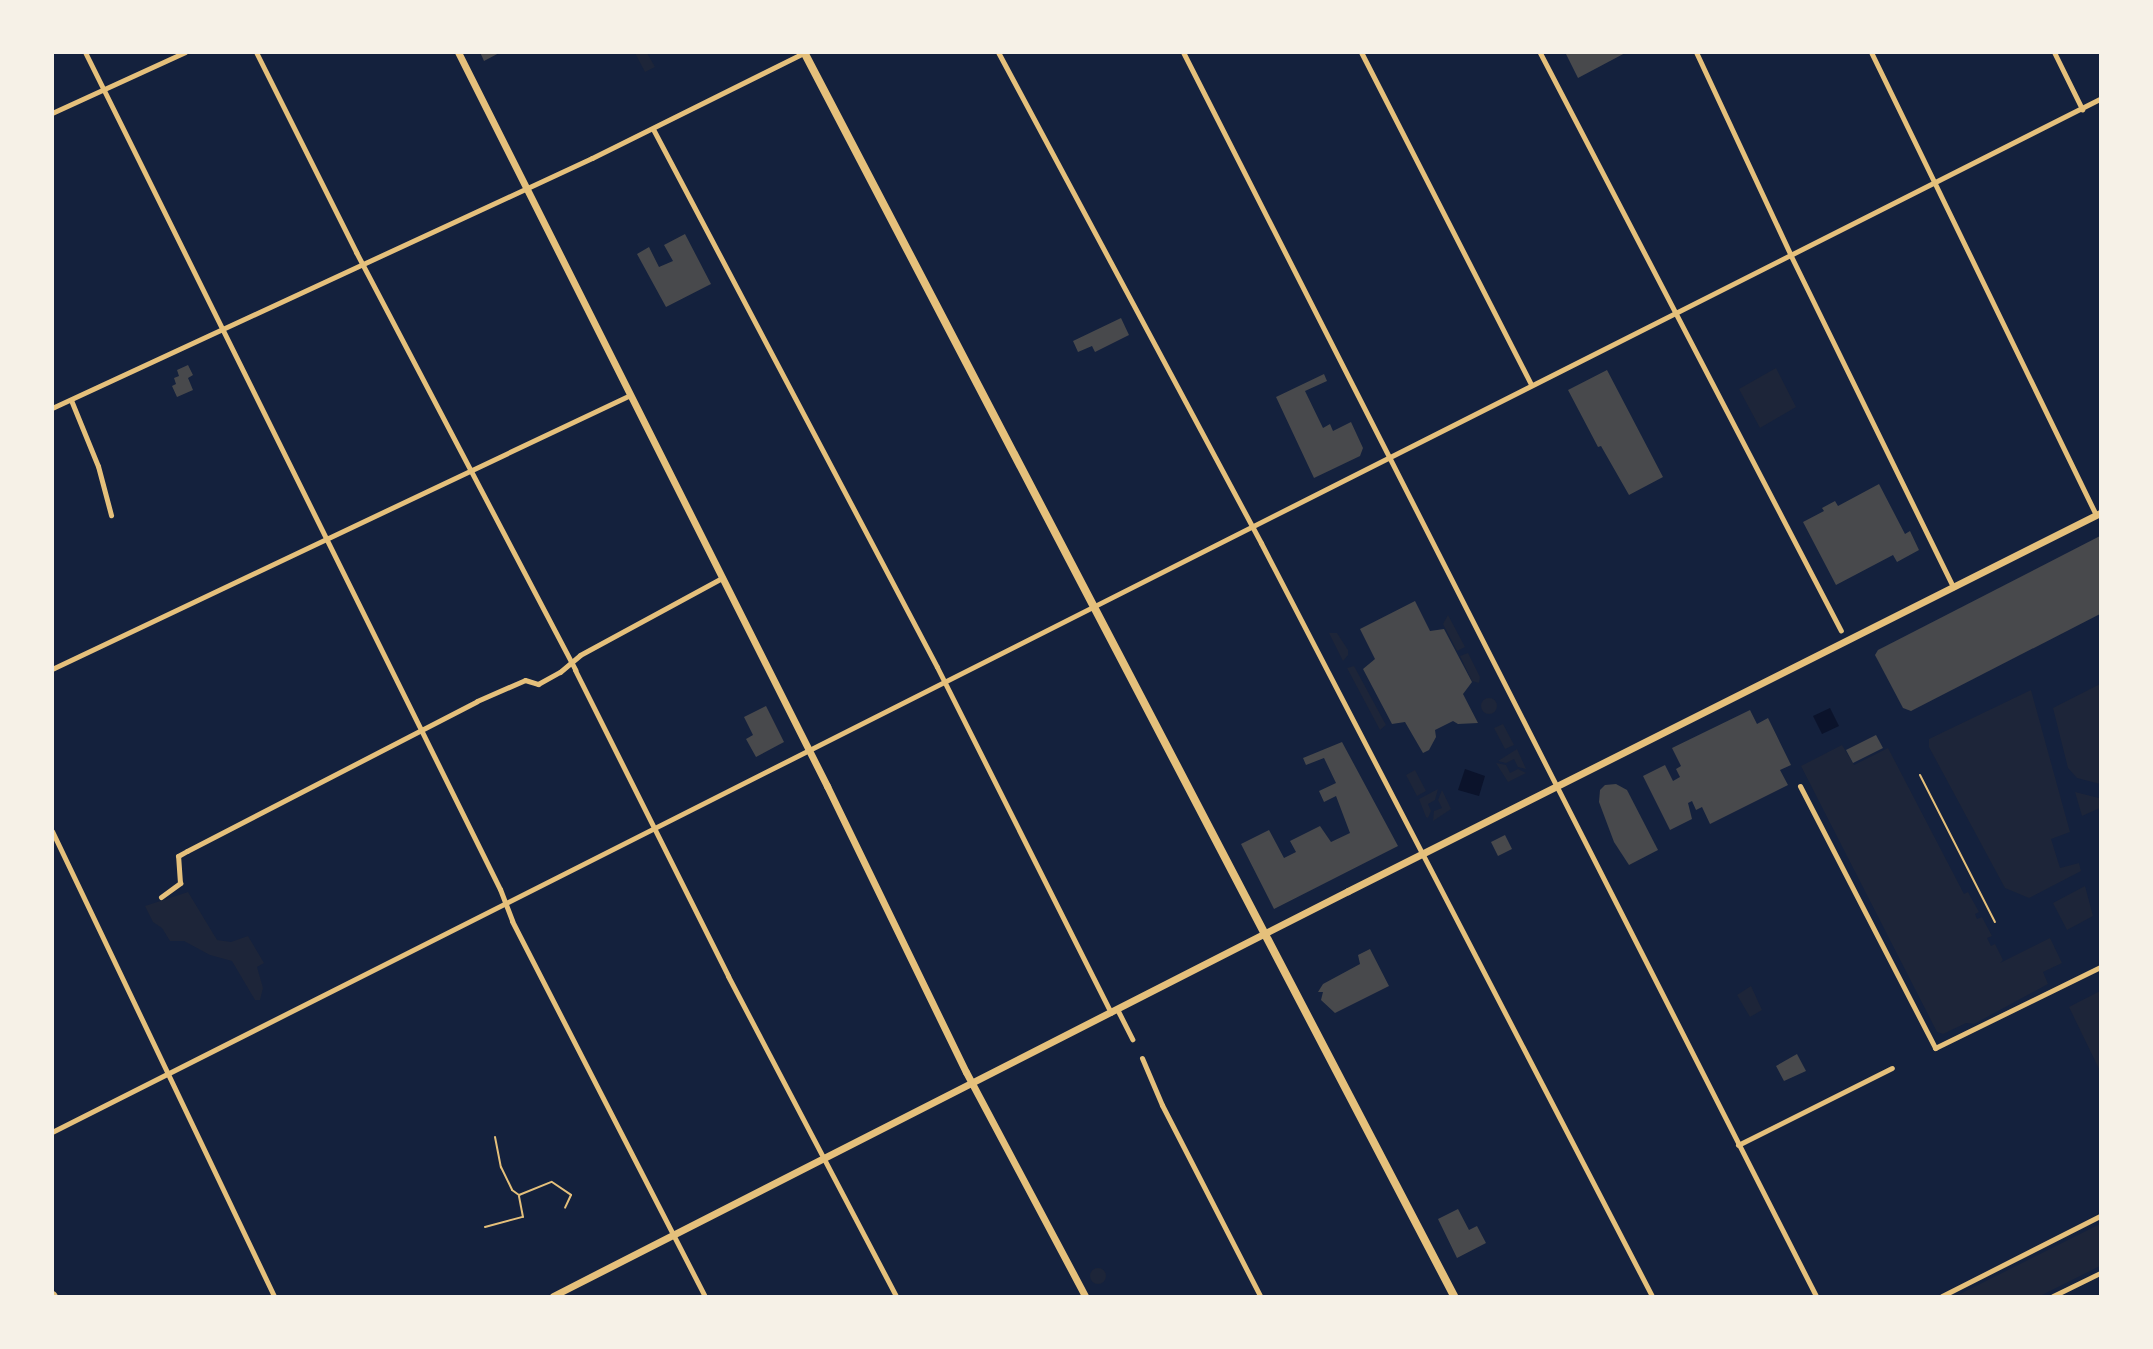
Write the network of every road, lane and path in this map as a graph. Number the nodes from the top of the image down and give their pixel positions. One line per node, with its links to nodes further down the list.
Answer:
1 (85, 52): 13 (street)
2 (185, 52): 13 (street)
3 (256, 52): 21 (street)
4 (458, 52): 19 (street)
5 (998, 52): 32 (street)
6 (1183, 52): 28 (street)
7 (1361, 52): 24 (street)
8 (1540, 52): 22 (street)
9 (1696, 52): 20 (street)
10 (1871, 52): 18 (street)
11 (2054, 52): 15 (street)
12 (805, 53): 17 (street); 36 (main road)
13 (104, 90): 16 (street); 23 (street)
14 (2101, 99): 15 (street)
15 (2082, 108): 18 (street)
16 (52, 113)
17 (653, 129): 19 (street); 40 (street)
18 (1936, 184): 20 (street); 30 (street)
19 (526, 188): 21 (street); 25 (street)
20 (1791, 256): 22 (street); 35 (street)
21 (364, 264): 23 (street); 29 (street)
22 (1676, 313): 24 (street); 37 (street)
23 (221, 330): 26 (street); 33 (street)
24 (1531, 384): 28 (street)
25 (630, 395): 29 (street); 34 (street)
26 (71, 400): 27 (street); 31 (street)
27 (52, 408)
28 (1389, 457): 32 (street); 45 (street)
29 (471, 470): 33 (street); 38 (street)
30 (2099, 514): 35 (street)
31 (111, 515)
32 (1250, 525): 36 (street); 48 (street)
33 (325, 540): 39 (street); 41 (street)
34 (722, 578): 38 (street); 42 (street)
35 (1953, 587): 45 (street)
36 (1093, 606): 40 (street); 52 (main road)
37 (1841, 630)
38 (571, 661): 41 (street); 46 (street)
39 (52, 668)
40 (945, 682): 42 (street); 54 (street)
41 (419, 730): 49 (street); 50 (street)
42 (810, 752): 46 (street); 59 (street)
43 (1920, 775): 51 (path)
44 (1800, 786): 53 (street)
45 (1559, 787): 48 (street); 62 (street)
46 (654, 828): 50 (street); 63 (street)
47 (52, 831): 58 (street)
48 (1422, 855): 52 (street); 77 (street)
49 (161, 897)
50 (506, 905): 58 (street); 68 (street)
51 (1995, 922)
52 (1266, 933): 54 (street); 76 (main road)
53 (2101, 967)
54 (1114, 1011): 55 (street); 59 (street)
55 (1132, 1039)
56 (1142, 1058): 75 (street)
57 (1892, 1068): 62 (street)
58 (167, 1075): 60 (street); 70 (street)
59 (972, 1083): 63 (street); 74 (street)
60 (52, 1132)
61 (495, 1137): 64 (path)
62 (1738, 1145): 78 (street)
63 (824, 1158): 68 (street); 73 (street)
64 (519, 1195): 65 (path); 67 (path)
65 (565, 1208)
66 (2101, 1216): 79 (street)
67 (485, 1227)
68 (673, 1235): 71 (street); 72 (street)
69 (2101, 1273): 80 (street)
70 (274, 1297)
71 (553, 1297)
72 (705, 1297)
73 (896, 1297)
74 (1085, 1297)
75 (1260, 1297)
76 (1454, 1297)
77 (1652, 1297)
78 (1816, 1297)
79 (1942, 1297)
80 (2053, 1297)

